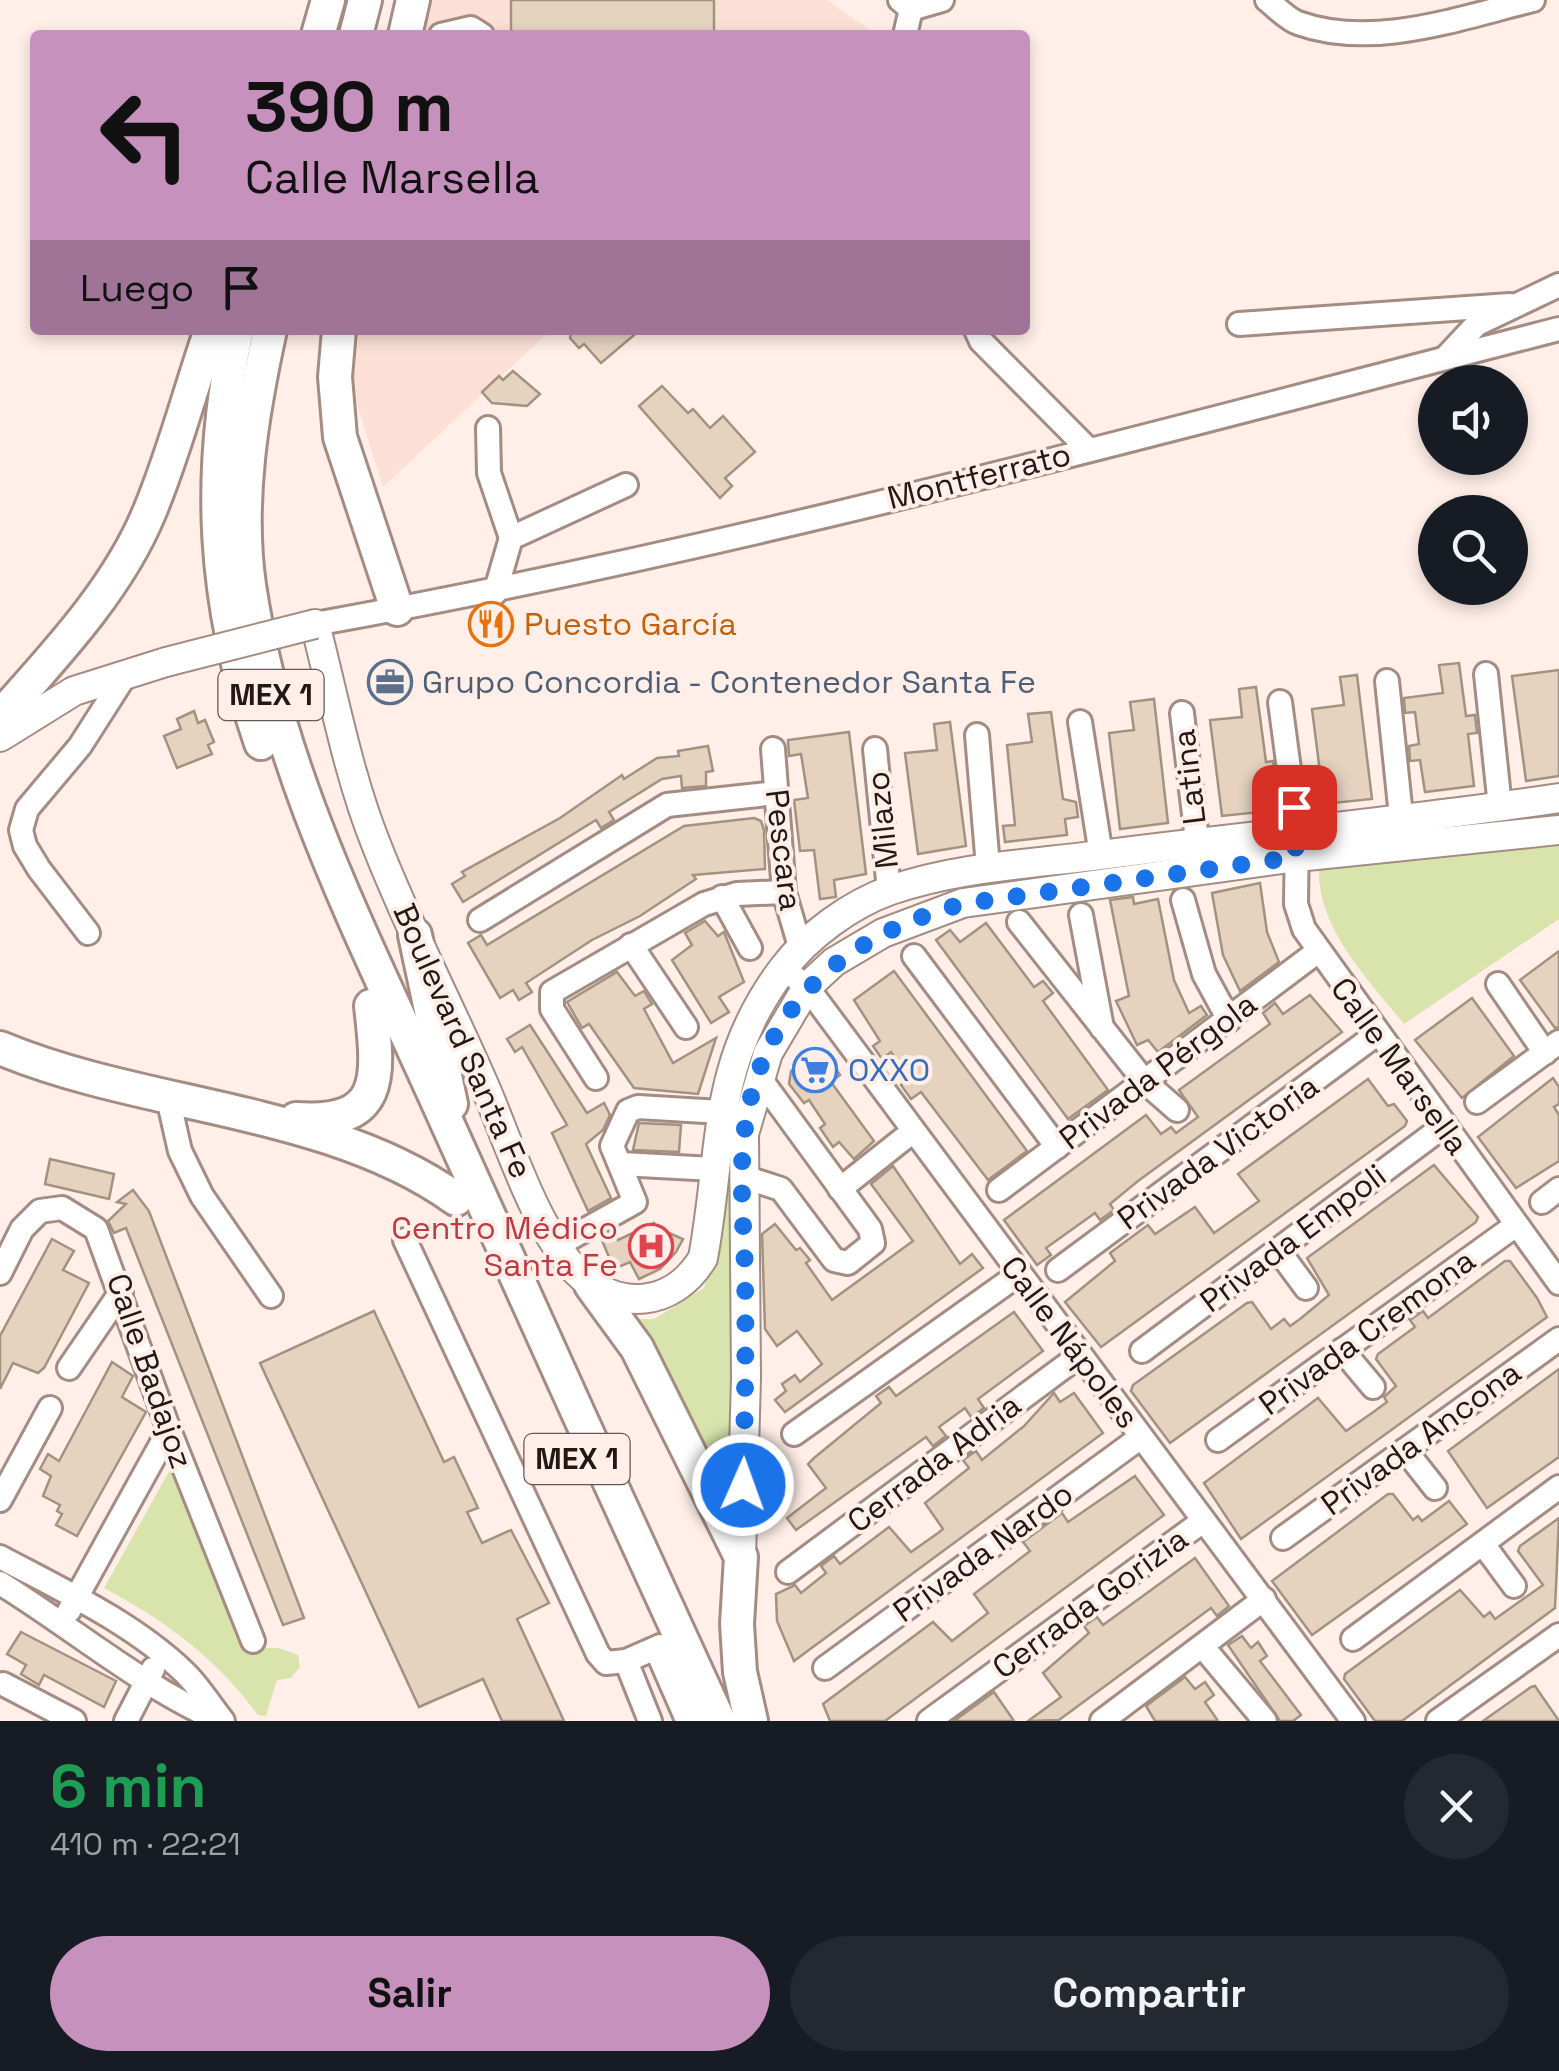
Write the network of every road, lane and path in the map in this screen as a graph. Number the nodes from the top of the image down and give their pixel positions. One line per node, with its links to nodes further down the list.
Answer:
1 (328, 0): 8 (highway)
2 (365, 0): 9 (highway)
3 (413, 0): 10 (highway)
4 (942, 0): 7 (street)
5 (1267, 0): 6 (street)
6 (1533, 0)
7 (906, 5): 11 (street)
8 (319, 30)
9 (357, 30)
10 (406, 30)
11 (905, 30)
12 (1559, 286): 13 (street)
13 (1510, 305): 14 (street); 21 (street)
14 (1238, 324)
15 (1559, 328): 21 (street, Montferrato)
16 (209, 335): 34 (highway)
17 (236, 335): 66 (highway, MEX 1)
18 (269, 335): 84 (highway, MEX 1)
19 (339, 335): 27 (highway)
20 (978, 335): 23 (street)
21 (1445, 358): 23 (street, Montferrato)
22 (488, 428): 25 (street)
23 (1089, 450): 26 (street, Montferrato)
24 (626, 486): 25 (street)
25 (510, 538): 26 (street)
26 (495, 593): 27 (street, Montferrato)
27 (396, 610): 28 (street, Montferrato)
28 (315, 624): 29 (main road, bridge); 58 (main road, Boulevard Santa Fe)
29 (126, 674): 37 (main road); 57 (street)
30 (1486, 674): 42 (street)
31 (1387, 682): 43 (street)
32 (1280, 702): 44 (street, Calle Marsella)
33 (1182, 713): 46 (street, Latina)
34 (0, 718)
35 (1080, 722): 47 (street)
36 (976, 736): 49 (street)
37 (0, 737)
38 (773, 749): 40 (street, Pescara)
39 (875, 749): 50 (street, Milazo)
40 (776, 792): 51 (street, Pescara); 55 (street)
41 (1559, 798): 42 (main road)
42 (1500, 807): 43 (main road)
43 (1401, 816): 44 (main road)
44 (1298, 829): 46 (main road); 48 (street, Calle Marsella)
45 (1559, 830): 48 (main road)
46 (1196, 840): 47 (main road)
47 (1101, 855): 49 (main road)
48 (1296, 857): 61 (street, Calle Marsella); 65 (main road)
49 (988, 867): 50 (main road)
50 (890, 890): 63 (main road)
51 (784, 892): 52 (street); 63 (street, Pescara)
52 (722, 897): 59 (street); 60 (street)
53 (1184, 900): 67 (street)
54 (1081, 915): 69 (street)
55 (480, 920)
56 (1018, 922): 69 (street)
57 (88, 933)
58 (415, 935): 84 (highway); 93 (main road, Boulevard Santa Fe)
59 (631, 945): 68 (street); 74 (street)
60 (750, 948)
61 (1317, 952): 67 (street, Privada Pérgola); 70 (street, Calle Marsella)
62 (914, 956): 83 (street)
63 (792, 959): 65 (street, Calle Nápoles); 79 (main road)
64 (1498, 984): 72 (street)
65 (807, 987): 73 (main road); 82 (street, Calle Nápoles)
66 (372, 1006): 80 (highway); 90 (highway, MEX 1)
67 (1230, 1020): 75 (street, Privada Pérgola)
68 (686, 1027)
69 (1102, 1028): 75 (street)
70 (1377, 1034): 81 (street, Calle Marsella); 95 (street, Privada Victoria)
71 (0, 1048): 76 (highway)
72 (1552, 1048): 77 (street)
73 (758, 1077): 87 (main road); 88 (street)
74 (596, 1078)
75 (1145, 1082): 78 (street); 83 (street, Privada Pérgola)
76 (168, 1098): 80 (highway); 102 (street)
77 (1476, 1102)
78 (1177, 1110)
79 (720, 1112): 85 (main road); 86 (street)
80 (256, 1118): 90 (highway)
81 (1444, 1126): 91 (street, Calle Marsella); 94 (street, Privada Empoli)
82 (912, 1132): 88 (street); 97 (street, Calle Nápoles)
83 (1057, 1147): 89 (street, Privada Pérgola)
84 (460, 1152): 148 (highway, MEX 1)
85 (714, 1160): 86 (street); 87 (street); 99 (main road)
86 (620, 1164): 93 (street)
87 (743, 1168): 88 (street); 122 (main road)
88 (840, 1189)
89 (999, 1190)
90 (456, 1199): 132 (highway, MEX 1)
91 (1516, 1225): 98 (street, Calle Marsella); 104 (street, Privada Cremona)
92 (405, 1240): 135 (street)
93 (558, 1245): 99 (main road, Boulevard Santa Fe)
94 (1278, 1250): 100 (street); 105 (street, Privada Empoli)
95 (1058, 1270)
96 (0, 1273): 101 (street, Calle Badajoz)
97 (1019, 1274): 106 (street, Calle Nápoles); 111 (street)
98 (1559, 1283)
99 (591, 1285): 122 (highway)
100 (1306, 1288)
101 (122, 1292): 107 (street); 110 (street, Calle Badajoz)
102 (271, 1296)
103 (1559, 1339): 114 (street, Privada Ancona)
104 (1342, 1350): 108 (street); 113 (street, Privada Cremona)
105 (1142, 1351)
106 (1080, 1355): 112 (street, Calle Nápoles); 123 (street, Cerrada Adria)
107 (70, 1368)
108 (1373, 1387)
109 (50, 1408): 117 (street)
110 (169, 1430): 126 (street); 131 (street, Calle Badajoz)
111 (794, 1434)
112 (1141, 1437): 118 (street, Calle Nápoles); 136 (street, Privada Nardo)
113 (1218, 1440)
114 (1406, 1450): 116 (street); 119 (street, Privada Ancona)
115 (1559, 1487): 120 (street)
116 (1435, 1488)
117 (0, 1500)
118 (1203, 1521): 127 (street, Calle Nápoles); 150 (street, Cerrada Gorizia)
119 (1283, 1538)
120 (1483, 1544): 125 (street); 129 (street)
121 (0, 1557): 126 (street)
122 (741, 1557): 149 (highway)
123 (788, 1572)
124 (0, 1583): 128 (street)
125 (1514, 1586)
126 (76, 1598): 128 (street); 134 (street)
127 (1264, 1599): 133 (street); 153 (street, Calle Nápoles)
128 (62, 1622): 138 (street)
129 (1352, 1639)
130 (1557, 1641): 154 (street)
131 (253, 1642)
132 (660, 1646): 135 (street); 147 (highway, MEX 1)
133 (1203, 1647): 141 (street); 152 (street)
134 (164, 1655): 137 (street); 138 (street)
135 (626, 1662): 146 (street)
136 (826, 1668)
137 (188, 1675): 140 (street); 145 (street)
138 (146, 1678): 140 (street); 143 (street)
139 (3, 1684): 142 (street)
140 (170, 1699): 144 (street); 145 (street)
141 (1127, 1714): 151 (street)
142 (74, 1721)
143 (126, 1721)
144 (158, 1721)
145 (221, 1721)
146 (650, 1721)
147 (693, 1721)
148 (718, 1721)
149 (751, 1721)
150 (929, 1721)
151 (1102, 1721)
152 (1266, 1721)
153 (1353, 1721)
154 (1438, 1721)

